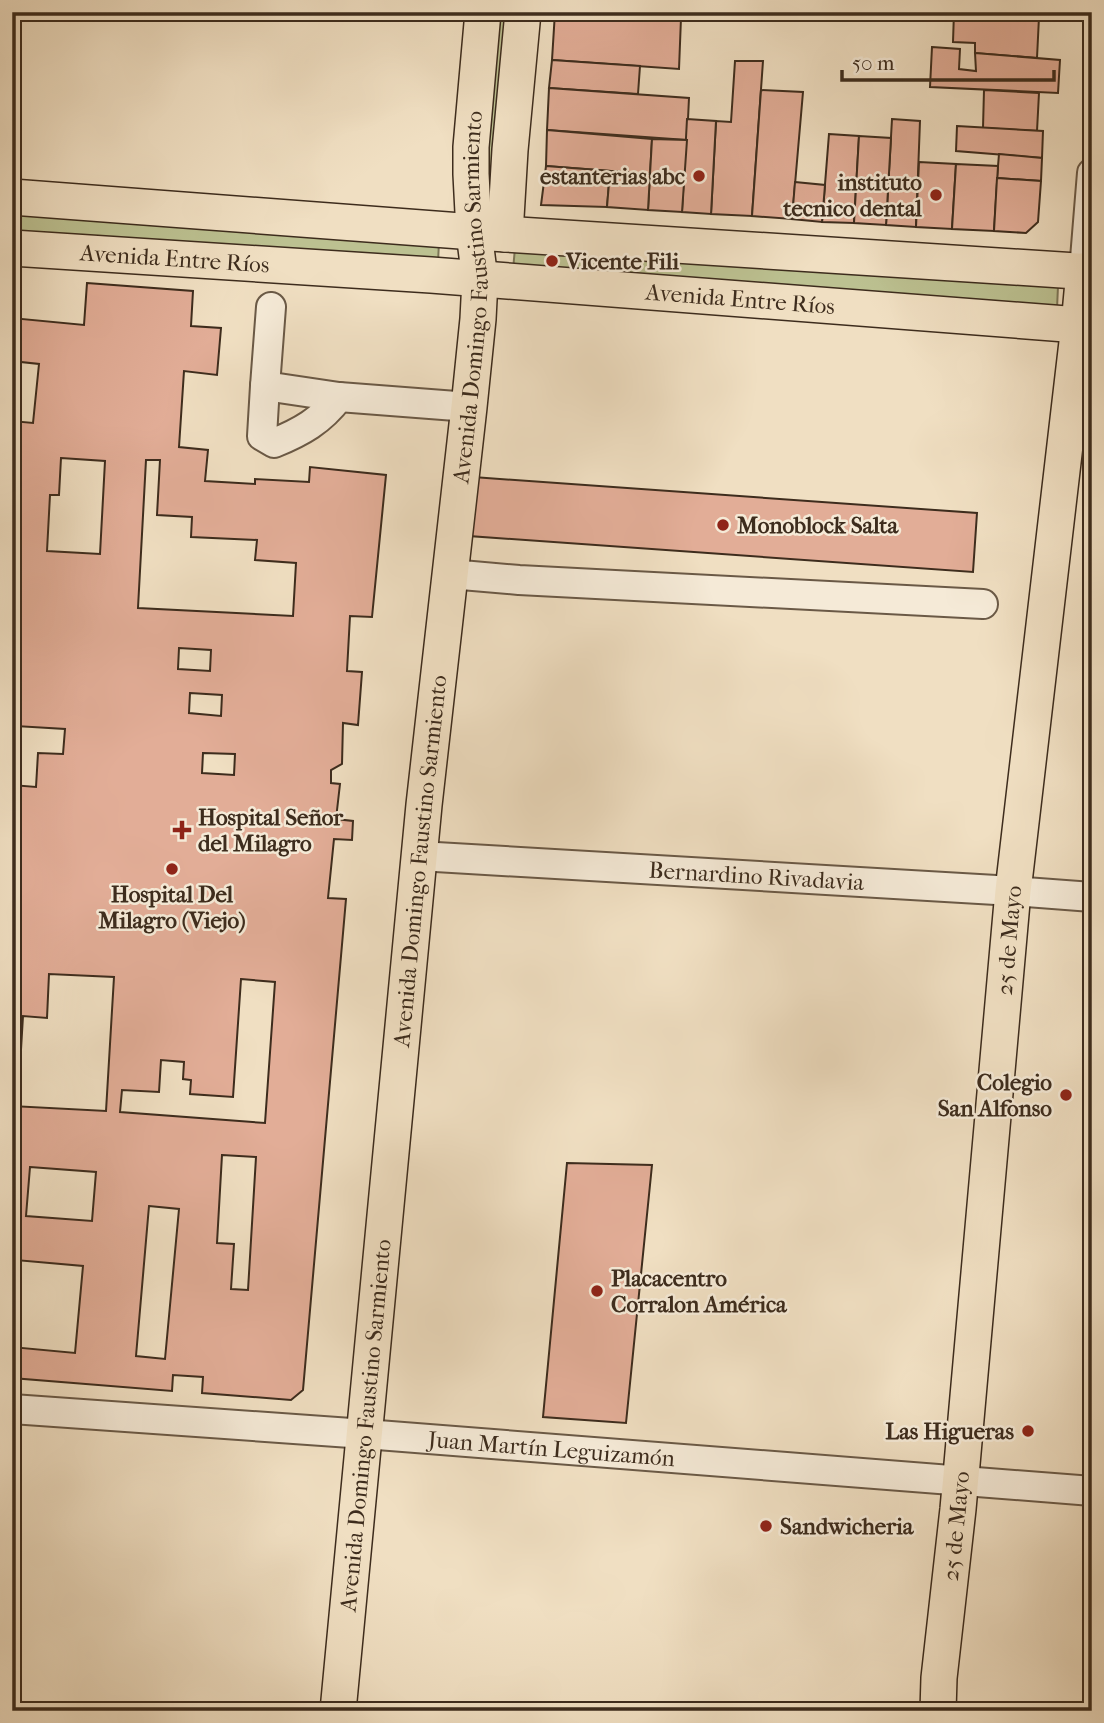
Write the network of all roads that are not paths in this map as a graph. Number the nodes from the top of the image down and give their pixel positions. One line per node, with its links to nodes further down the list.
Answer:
1 (483, 12): 5 (main road, Avenida Domingo Faustino Sarmiento)
2 (523, 12): 5 (main road, Avenida Domingo Faustino Sarmiento)
3 (1092, 173): 7 (street, 25 de Mayo)
4 (12, 197): 5 (main road)
5 (490, 233): 7 (main road); 8 (main road, Avenida Domingo Faustino Sarmiento)
6 (12, 248): 8 (main road, Avenida Entre Ríos)
7 (1088, 272): 10 (main road, 25 de Mayo)
8 (480, 280): 10 (main road, Avenida Entre Ríos); 13 (main road, Avenida Domingo Faustino Sarmiento)
9 (271, 307): 11 (street)
10 (1086, 326): 17 (main road, 25 de Mayo)
11 (265, 386): 12 (street); 12 (street)
12 (339, 397): 13 (street)
13 (469, 407): 14 (main road, Avenida Domingo Faustino Sarmiento)
14 (450, 574): 15 (street); 16 (main road, Avenida Domingo Faustino Sarmiento)
15 (983, 604)
16 (419, 856): 17 (street, Bernardino Rivadavia); 20 (main road, Avenida Domingo Faustino Sarmiento)
17 (1013, 891): 18 (street, Bernardino Rivadavia); 21 (main road, 25 de Mayo)
18 (1092, 897)
19 (12, 1409): 20 (street, Juan Martín Leguizamón)
20 (365, 1434): 21 (street, Juan Martín Leguizamón); 23 (main road, Avenida Domingo Faustino Sarmiento)
21 (960, 1481): 22 (street, Juan Martín Leguizamón); 24 (main road, 25 de Mayo)
22 (1092, 1491)
23 (338, 1711)
24 (938, 1711)

